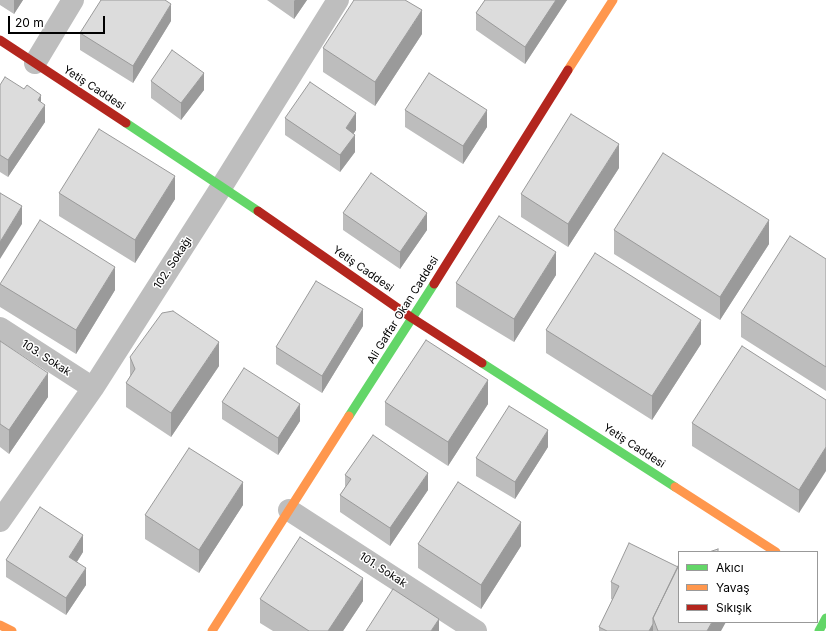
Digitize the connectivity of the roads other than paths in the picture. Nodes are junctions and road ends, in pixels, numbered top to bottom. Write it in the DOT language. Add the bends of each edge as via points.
graph roads {
  1 [pos="73,0"];
  2 [pos="338,0"];
  3 [pos="613,0"];
  4 [pos="0,40"];
  5 [pos="35,63"];
  6 [pos="222,186"];
  7 [pos="412,318"];
  8 [pos="0,328"];
  9 [pos="93,388"];
  10 [pos="289,510"];
  11 [pos="0,522"];
  12 [pos="774,551"];
  13 [pos="826,618"];
  14 [pos="0,625"];
  15 [pos="12,631"];
  16 [pos="212,631"];
  17 [pos="476,631"];
  18 [pos="819,631"];
  1 -- 5 [label="street"];
  2 -- 6 [label="street, 102. Sokağı"];
  3 -- 7 [label="main road, Ali Gaffar Okan Caddesi"];
  4 -- 5 [label="main road, Yetiş Caddesi"];
  5 -- 6 [label="main road, Yetiş Caddesi"];
  6 -- 7 [label="main road, Yetiş Caddesi"];
  6 -- 9 [label="street, 102. Sokağı"];
  7 -- 10 [label="main road, Ali Gaffar Okan Caddesi"];
  7 -- 12 [label="main road, Yetiş Caddesi"];
  8 -- 9 [label="street, 103. Sokak"];
  9 -- 11 [label="street, 102. Sokağı"];
  10 -- 16 [label="main road, Ali Gaffar Okan Caddesi"];
  10 -- 17 [label="street, 101. Sokak"];
  13 -- 18 [label="main road"];
  14 -- 15 [label="main road"];
}
